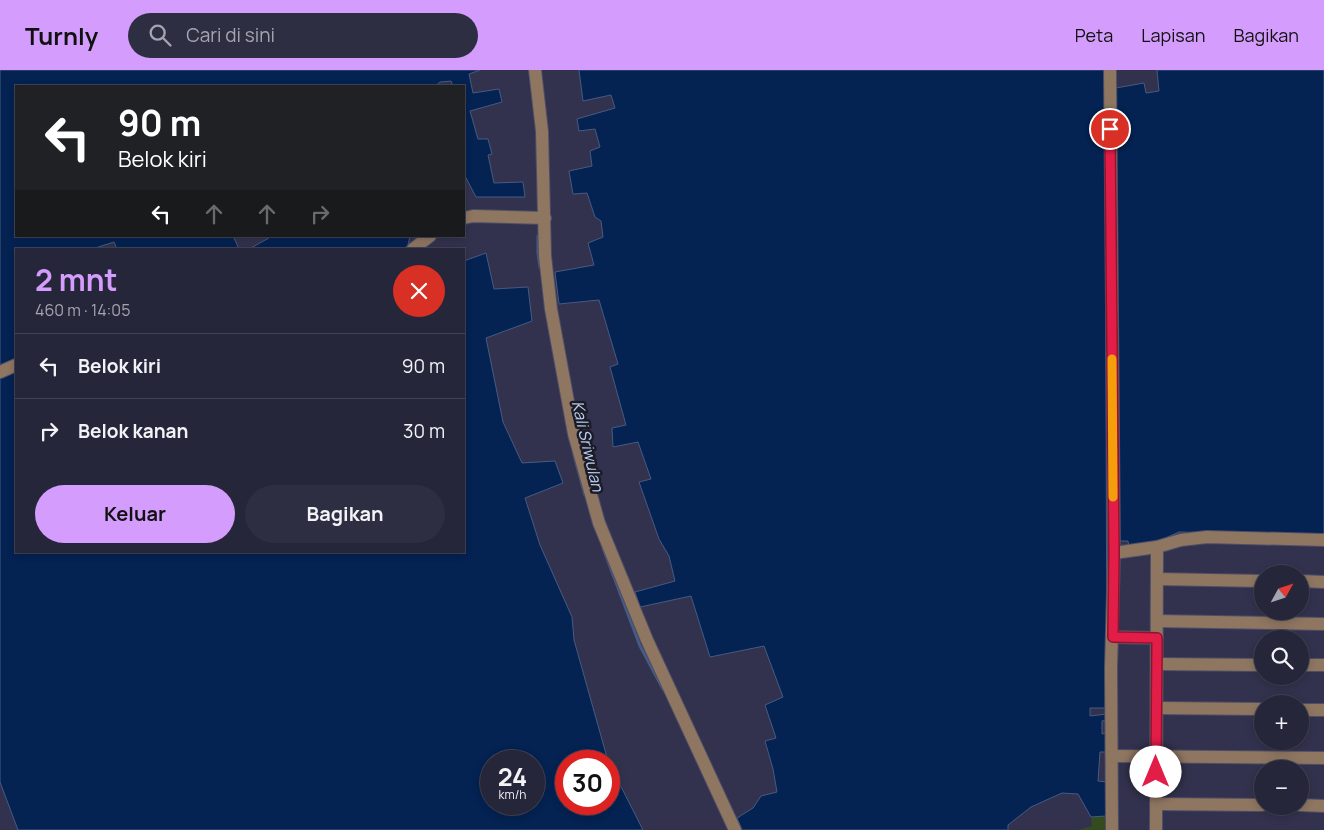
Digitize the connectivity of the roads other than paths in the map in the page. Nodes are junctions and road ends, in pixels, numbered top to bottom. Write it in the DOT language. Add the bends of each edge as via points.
graph roads {
  1 [pos="535,70"];
  2 [pos="1110,70"];
  3 [pos="465,218"];
  4 [pos="545,218"];
  5 [pos="429,237"];
  6 [pos="414,248"];
  7 [pos="15,365"];
  8 [pos="0,372"];
  9 [pos="1324,540"];
  10 [pos="1157,546"];
  11 [pos="1114,553"];
  12 [pos="1157,579"];
  13 [pos="1254,581"];
  14 [pos="1309,581"];
  15 [pos="1324,582"];
  16 [pos="1157,622"];
  17 [pos="1324,624"];
  18 [pos="1113,637"];
  19 [pos="1157,638"];
  20 [pos="1157,664"];
  21 [pos="1254,665"];
  22 [pos="1309,665"];
  23 [pos="1324,665"];
  24 [pos="1156,708"];
  25 [pos="1254,709"];
  26 [pos="1309,710"];
  27 [pos="1324,710"];
  28 [pos="1156,755"];
  29 [pos="1112,756"];
  30 [pos="1324,758"];
  31 [pos="1156,804"];
  32 [pos="1254,805"];
  33 [pos="1309,805"];
  34 [pos="1324,806"];
  35 [pos="735,830"];
  36 [pos="1112,830"];
  37 [pos="1156,830"];
  1 -- 4 [label="street" via="542,131"];
  2 -- 11 [label="street"];
  3 -- 4 [label="street"];
  4 -- 35 [label="street" via="551,309 574,434 599,523 647,640"];
  5 -- 6 [label="street"];
  7 -- 8 [label="street"];
  9 -- 10 [label="street" via="1207,537"];
  10 -- 11 [label="street"];
  10 -- 12 [label="street"];
  11 -- 18 [label="street"];
  12 -- 13 [label="street"];
  12 -- 16 [label="street"];
  14 -- 15 [label="street"];
  16 -- 17 [label="street"];
  16 -- 19 [label="street"];
  18 -- 19 [label="street"];
  18 -- 29 [label="street"];
  19 -- 20 [label="street"];
  20 -- 21 [label="street"];
  20 -- 24 [label="street"];
  22 -- 23 [label="street"];
  24 -- 25 [label="street"];
  24 -- 28 [label="street"];
  26 -- 27 [label="street"];
  28 -- 29 [label="street"];
  28 -- 30 [label="street"];
  28 -- 31 [label="street"];
  29 -- 36 [label="street"];
  31 -- 32 [label="street"];
  31 -- 37 [label="street"];
  33 -- 34 [label="street"];
}
